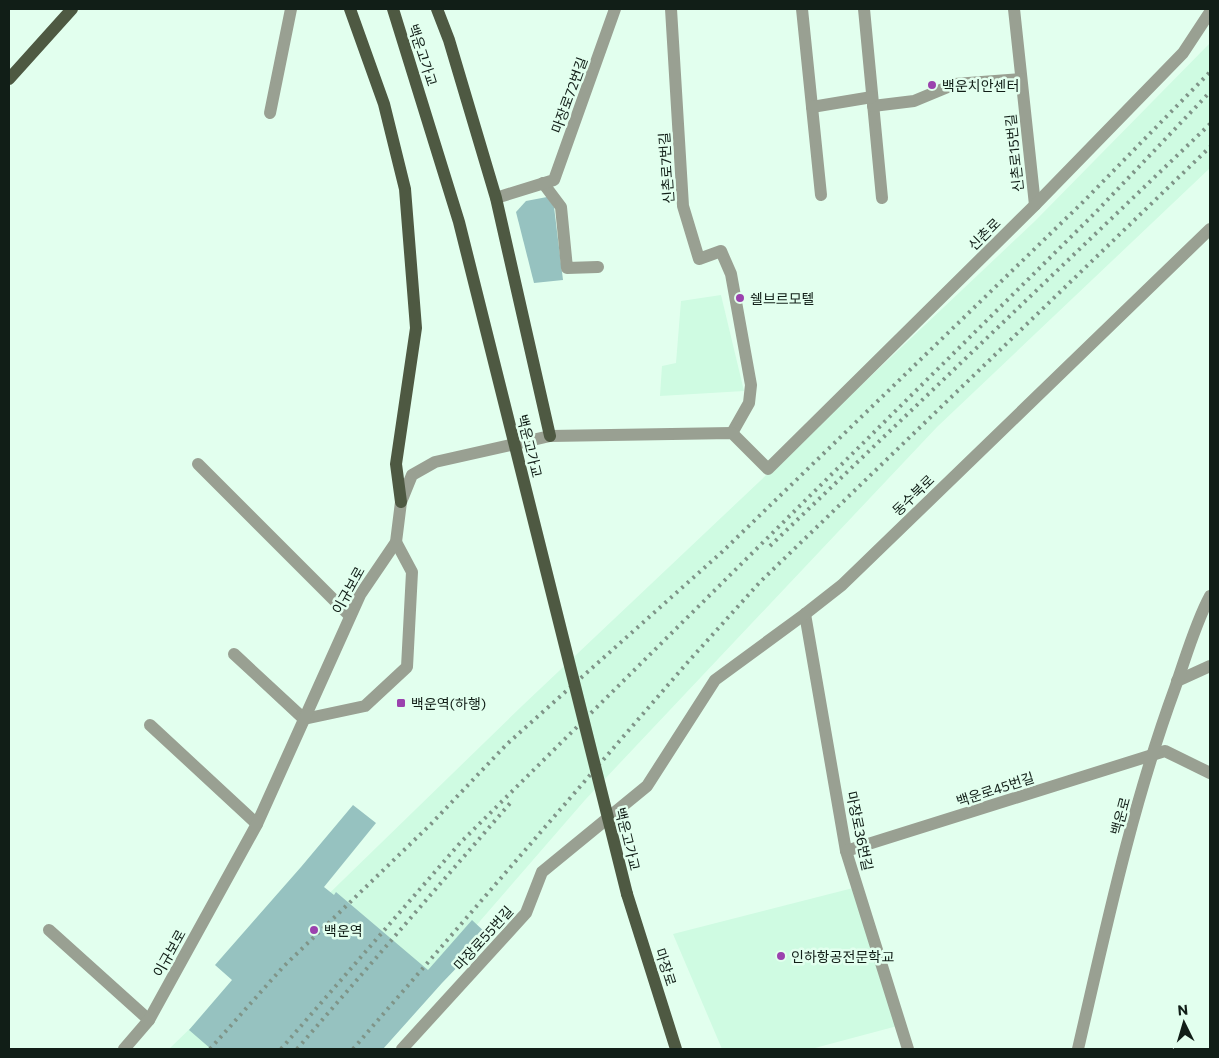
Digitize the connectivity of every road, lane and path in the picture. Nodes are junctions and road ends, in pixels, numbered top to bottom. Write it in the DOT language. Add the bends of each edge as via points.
graph roads {
  1 [pos="72,9"];
  2 [pos="291,9"];
  3 [pos="350,9"];
  4 [pos="393,9"];
  5 [pos="437,9"];
  6 [pos="615,9"];
  7 [pos="671,9"];
  8 [pos="802,9"];
  9 [pos="864,9"];
  10 [pos="1014,9"];
  11 [pos="1210,12"];
  12 [pos="9,79"];
  13 [pos="1021,79"];
  14 [pos="873,101"];
  15 [pos="812,107"];
  16 [pos="270,113"];
  17 [pos="543,184"];
  18 [pos="821,195"];
  19 [pos="496,198"];
  20 [pos="882,198"];
  21 [pos="1035,206"];
  22 [pos="1210,229"];
  23 [pos="598,266"];
  24 [pos="732,432"];
  25 [pos="550,436"];
  26 [pos="198,464"];
  27 [pos="400,502"];
  28 [pos="396,542"];
  29 [pos="1210,596"];
  30 [pos="805,614"];
  31 [pos="350,616"];
  32 [pos="234,654"];
  33 [pos="1210,666"];
  34 [pos="1177,681"];
  35 [pos="304,720"];
  36 [pos="150,725"];
  37 [pos="1152,756"];
  38 [pos="1210,773"];
  39 [pos="647,786"];
  40 [pos="258,824"];
  41 [pos="846,852"];
  42 [pos="627,894"];
  43 [pos="49,930"];
  44 [pos="149,1020"];
  45 [pos="124,1049"];
  46 [pos="402,1049"];
  47 [pos="676,1049"];
  48 [pos="908,1049"];
  49 [pos="1078,1049"];
  1 -- 12 [label="main road"];
  2 -- 16 [label="street"];
  3 -- 27 [label="main road" via="384,104 405,189 416,328 396,464"];
  4 -- 42 [label="main road, 백운고가교, bridge" via="459,222"];
  5 -- 19 [label="main road"];
  6 -- 17 [label="street, 마장로72번길" via="554,180"];
  7 -- 24 [label="street, 신촌로7번길" via="683,206 699,259 721,251 731,274 751,385 748,403"];
  8 -- 15 [label="street"];
  9 -- 14 [label="street"];
  10 -- 13 [label="street, 신촌로15번길"];
  11 -- 21 [label="street, 신촌로" via="1183,53"];
  13 -- 14 [label="street" via="955,84 914,101"];
  13 -- 21 [label="street, 신촌로15번길"];
  14 -- 15 [label="street"];
  14 -- 20 [label="street"];
  15 -- 18 [label="street"];
  17 -- 19 [label="street"];
  17 -- 23 [label="street" via="561,207 567,268"];
  19 -- 25 [label="main road"];
  21 -- 24 [label="street, 신촌로" via="768,469"];
  22 -- 30 [label="street, 동수북로" via="842,585"];
  24 -- 25 [label="street, 이규보로"];
  25 -- 27 [label="street, 이규보로" via="435,462 412,475"];
  26 -- 31 [label="street"];
  27 -- 28 [label="street, 이규보로"];
  28 -- 31 [label="street, 이규보로" via="360,595"];
  28 -- 35 [label="street" via="412,572 407,667 365,706"];
  29 -- 34 [label="street, 백운로"];
  30 -- 39 [label="street, 동수북로" via="715,680"];
  30 -- 41 [label="street, 마장로36번길"];
  31 -- 35 [label="street, 이규보로"];
  32 -- 35 [label="street"];
  33 -- 34 [label="street"];
  34 -- 37 [label="street, 백운로"];
  35 -- 40 [label="street, 이규보로"];
  36 -- 40 [label="street"];
  37 -- 38 [label="street, 백운로45번길" via="1165,752"];
  37 -- 41 [label="street, 백운로45번길"];
  37 -- 49 [label="street, 백운로" via="1111,907"];
  39 -- 46 [label="street, 마장로55번길" via="542,872 526,913"];
  40 -- 44 [label="street, 이규보로"];
  41 -- 48 [label="street, 마장로36번길"];
  42 -- 47 [label="main road, 마장로"];
  43 -- 44 [label="street"];
  44 -- 45 [label="street, 이규보로"];
}
